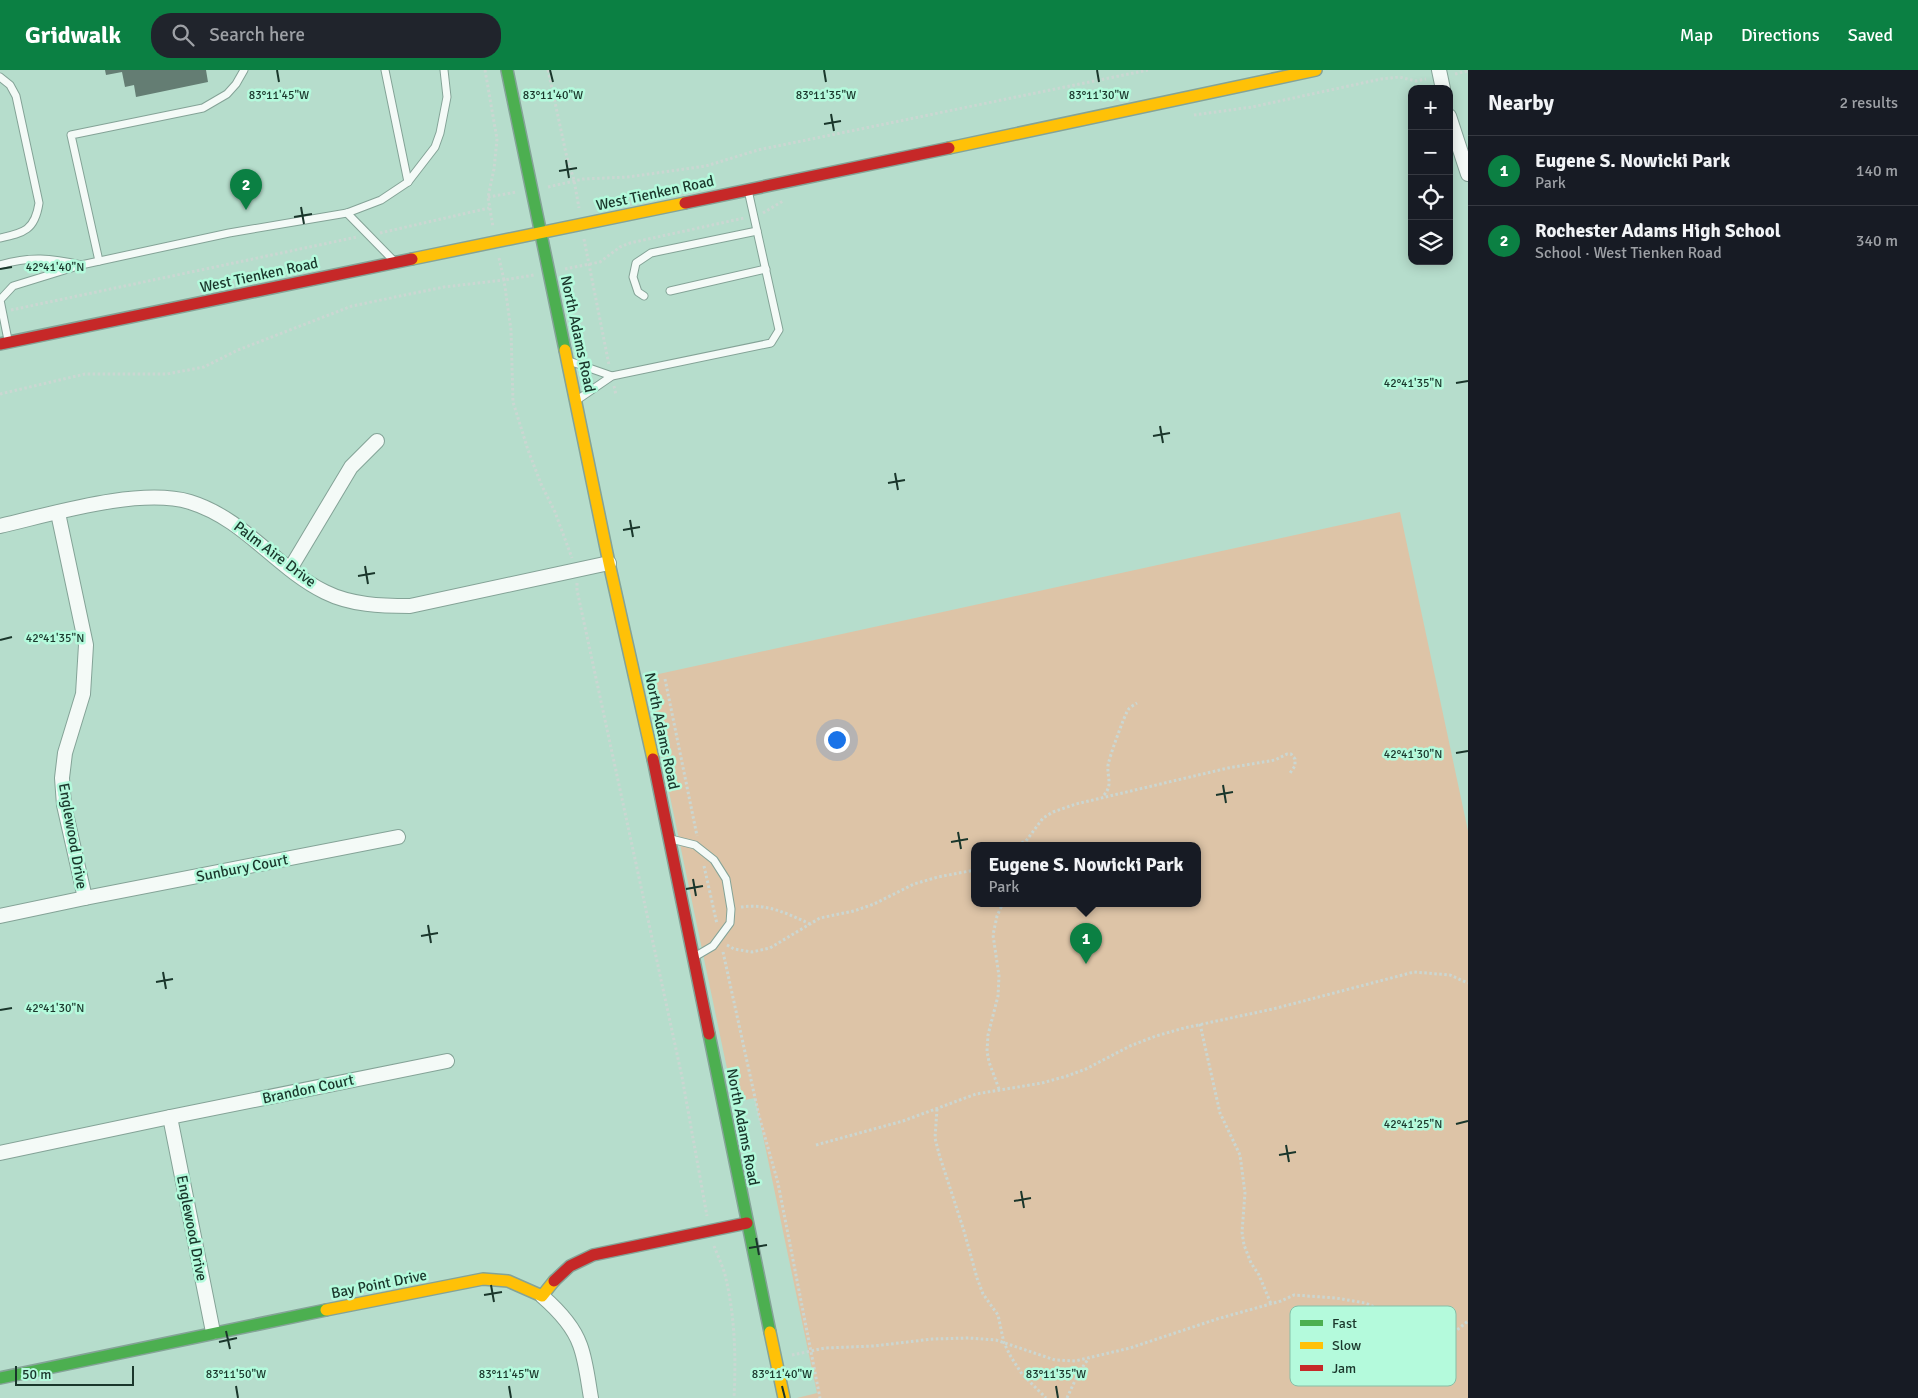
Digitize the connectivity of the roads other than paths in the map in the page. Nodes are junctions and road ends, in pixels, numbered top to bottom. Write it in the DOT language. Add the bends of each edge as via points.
graph roads {
  1 [pos="244,70"];
  2 [pos="385,70"];
  3 [pos="444,70"];
  4 [pos="507,70"];
  5 [pos="1316,70"];
  6 [pos="0,77"];
  7 [pos="1453,128"];
  8 [pos="1468,174"];
  9 [pos="408,182"];
  10 [pos="748,190"];
  11 [pos="347,213"];
  12 [pos="757,231"];
  13 [pos="540,232"];
  14 [pos="0,238"];
  15 [pos="99,261"];
  16 [pos="396,263"];
  17 [pos="0,265"];
  18 [pos="81,265"];
  19 [pos="766,269"];
  20 [pos="670,291"];
  21 [pos="644,296"];
  22 [pos="4,343"];
  23 [pos="569,361"];
  24 [pos="612,376"];
  25 [pos="576,400"];
  26 [pos="377,441"];
  27 [pos="58,513"];
  28 [pos="0,526"];
  29 [pos="609,563"];
  30 [pos="290,568"];
  31 [pos="398,837"];
  32 [pos="668,839"];
  33 [pos="85,898"];
  34 [pos="0,916"];
  35 [pos="693,958"];
  36 [pos="447,1061"];
  37 [pos="170,1117"];
  38 [pos="0,1153"];
  39 [pos="747,1223"];
  40 [pos="542,1296"];
  41 [pos="213,1332"];
  42 [pos="0,1378"];
  43 [pos="591,1398"];
  44 [pos="784,1398"];
  1 -- 15 [label="lane" via="227,94 203,108 71,135"];
  2 -- 9 [label="lane"];
  3 -- 9 [label="lane" via="447,97 440,133 435,147"];
  4 -- 13 [label="street, North Adams Road"];
  5 -- 10 [label="street, West Tienken Road"];
  6 -- 14 [label="lane" via="16,96 39,203 37,218 23,233"];
  7 -- 8 [label="street"];
  9 -- 11 [label="lane" via="381,200"];
  10 -- 12 [label="lane"];
  10 -- 13 [label="street, West Tienken Road"];
  11 -- 15 [label="lane" via="229,233"];
  11 -- 16 [label="lane"];
  12 -- 19 [label="lane"];
  12 -- 21 [label="lane" via="651,253 636,263 633,277 638,292"];
  13 -- 16 [label="street, West Tienken Road"];
  13 -- 23 [label="street, North Adams Road"];
  15 -- 18 [label="lane"];
  16 -- 22 [label="street, West Tienken Road"];
  17 -- 18 [label="lane" via="19,259 54,259"];
  18 -- 22 [label="lane" via="13,286 0,300"];
  19 -- 20 [label="lane"];
  19 -- 24 [label="lane" via="779,330 771,344"];
  23 -- 24 [label="lane"];
  23 -- 25 [label="street, North Adams Road"];
  24 -- 25 [label="lane"];
  25 -- 29 [label="street, North Adams Road"];
  26 -- 30 [label="street" via="351,467"];
  27 -- 28 [label="street, Palm Aire Drive"];
  27 -- 30 [label="street, Palm Aire Drive" via="121,499 156,498 188,502 213,510 239,526"];
  27 -- 33 [label="street, Englewood Drive" via="86,645 83,694 65,753 62,778 64,805"];
  29 -- 30 [label="street, Palm Aire Drive" via="410,606 378,606 349,601 325,592"];
  29 -- 32 [label="street, North Adams Road"];
  31 -- 33 [label="street, Sunbury Court"];
  32 -- 35 [label="street, North Adams Road"];
  32 -- 35 [label="lane" via="695,845 714,860 726,879 730,923 713,946"];
  33 -- 34 [label="street, Englewood Drive"];
  35 -- 39 [label="street, North Adams Road"];
  36 -- 37 [label="street, Brandon Court"];
  37 -- 38 [label="street"];
  37 -- 41 [label="street, Englewood Drive"];
  39 -- 40 [label="street" via="576,1261 558,1274"];
  39 -- 44 [label="street, North Adams Road"];
  40 -- 41 [label="street, Bay Point Drive" via="520,1284 493,1278 472,1280"];
  40 -- 43 [label="street" via="554,1306 580,1344"];
  41 -- 42 [label="street, Bay Point Drive"];
}
